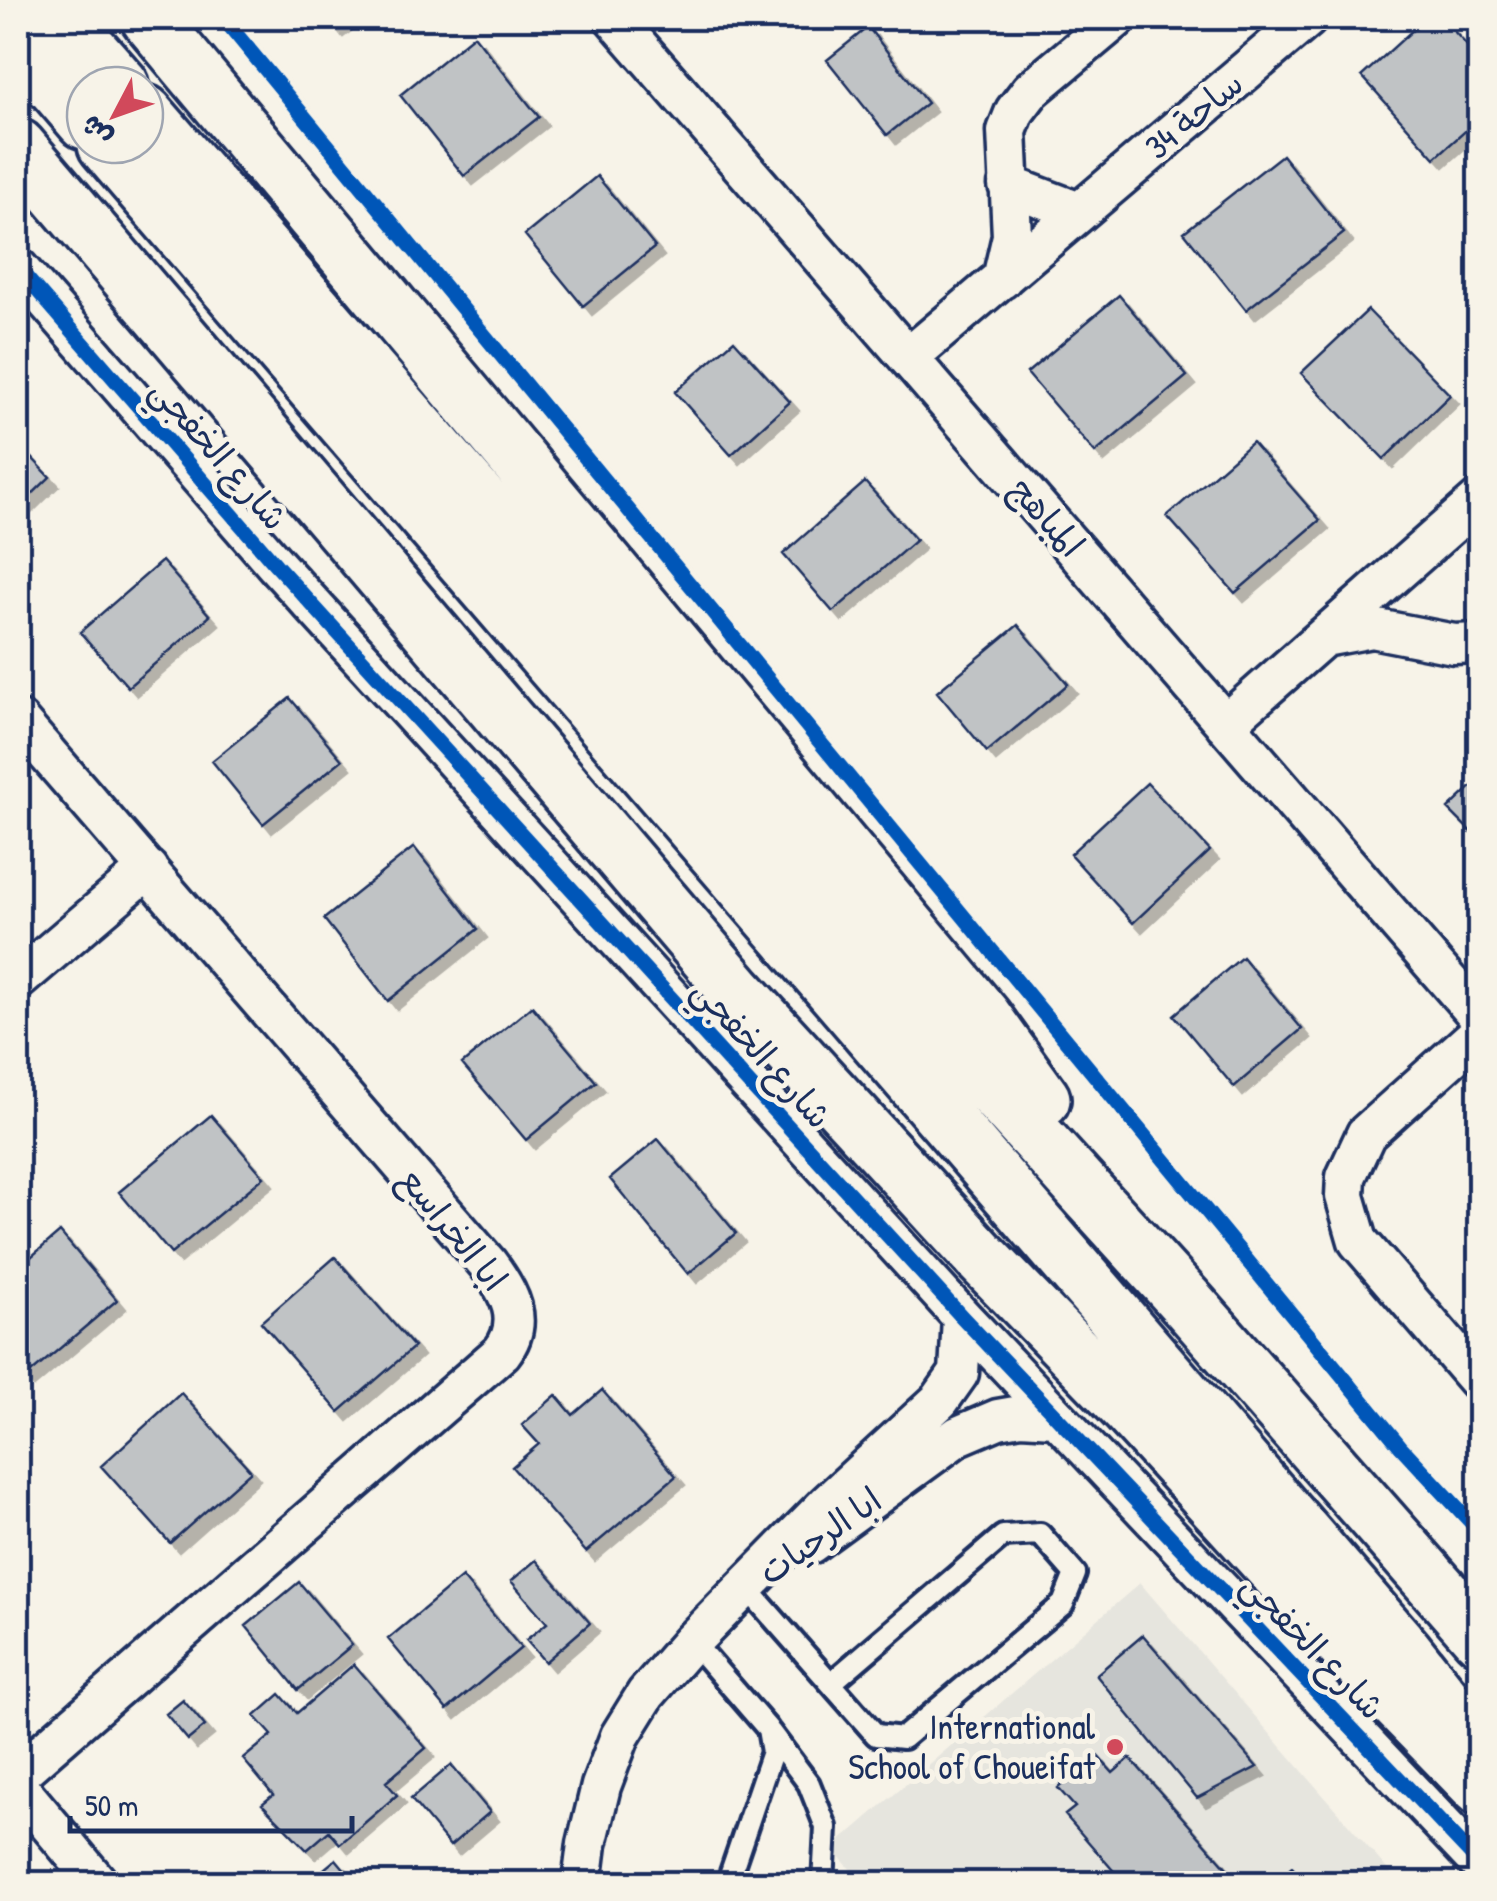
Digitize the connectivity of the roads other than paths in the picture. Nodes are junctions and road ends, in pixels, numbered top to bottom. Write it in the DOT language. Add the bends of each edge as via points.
graph roads {
  1 [pos="62,18"];
  2 [pos="149,18"];
  3 [pos="614,18"];
  4 [pos="1117,18"];
  5 [pos="1308,18"];
  6 [pos="18,43"];
  7 [pos="103,65"];
  8 [pos="65,98"];
  9 [pos="165,136"];
  10 [pos="18,147"];
  11 [pos="123,165"];
  12 [pos="1008,186"];
  13 [pos="1079,212"];
  14 [pos="18,268"];
  15 [pos="1002,279"];
  16 [pos="908,357"];
  17 [pos="1480,500"];
  18 [pos="1396,573"];
  19 [pos="1400,632"];
  20 [pos="1324,637"];
  21 [pos="1480,643"];
  22 [pos="18,720"];
  23 [pos="1226,724"];
  24 [pos="148,870"];
  25 [pos="18,980"];
  26 [pos="1480,1018"];
  27 [pos="1480,1032"];
  28 [pos="1189,1305"];
  29 [pos="962,1317"];
  30 [pos="1480,1383"];
  31 [pos="1054,1417"];
  32 [pos="746,1587"];
  33 [pos="1480,1636"];
  34 [pos="692,1641"];
  35 [pos="831,1683"];
  36 [pos="768,1729"];
  37 [pos="1480,1746"];
  38 [pos="18,1774"];
  39 [pos="18,1787"];
  40 [pos="1480,1787"];
  41 [pos="1480,1864"];
  42 [pos="99,1884"];
  43 [pos="582,1884"];
  44 [pos="728,1884"];
  45 [pos="823,1884"];
  1 -- 7 [label="highway"];
  2 -- 28 [label="highway" via="984,1018"];
  3 -- 16 [label="street, المباهج"];
  4 -- 12 [label="street" via="1014,111 1007,131"];
  5 -- 13 [label="street, ساحة 34"];
  6 -- 8 [label="highway"];
  9 -- 28 [label="highway" via="924,1014"];
  10 -- 40 [label="highway" via="736,990"];
  11 -- 37 [label="highway, شارع الخفجي"];
  12 -- 13 [label="street"];
  12 -- 15 [label="street" via="1012,236"];
  13 -- 15 [label="street, ساحة 34"];
  14 -- 29 [label="street, شارع الخفجي" via="276,565"];
  15 -- 16 [label="street, ساحة 34"];
  16 -- 23 [label="street, المباهج"];
  17 -- 18 [label="street"];
  18 -- 19 [label="street"];
  18 -- 20 [label="street"];
  19 -- 20 [label="street" via="1372,628"];
  19 -- 21 [label="street"];
  20 -- 23 [label="street"];
  22 -- 24 [label="street, ابا الخراسع"];
  23 -- 26 [label="street, المباهج"];
  24 -- 25 [label="street"];
  24 -- 38 [label="street, ابا الخراسع" via="488,1264 506,1289 514,1326 502,1352"];
  27 -- 30 [label="street" via="1366,1134 1345,1196 1358,1241"];
  28 -- 33 [label="highway"];
  29 -- 31 [label="street, شارع الخفجي"];
  29 -- 32 [label="street, ابا الرحيات" via="959,1373 940,1400"];
  31 -- 32 [label="street, ابا الرحيات" via="998,1419 958,1436"];
  31 -- 41 [label="street, شارع الخفجي"];
  32 -- 34 [label="street"];
  32 -- 35 [label="lane"];
  34 -- 36 [label="lane"];
  34 -- 43 [label="street" via="620,1736 601,1786"];
  35 -- 35 [label="lane" via="876,1735 903,1738 1063,1604 1075,1574 1040,1534 1003,1536"];
  36 -- 44 [label="lane" via="768,1768"];
  36 -- 45 [label="lane" via="809,1784 826,1827"];
  39 -- 42 [label="street"];
}
